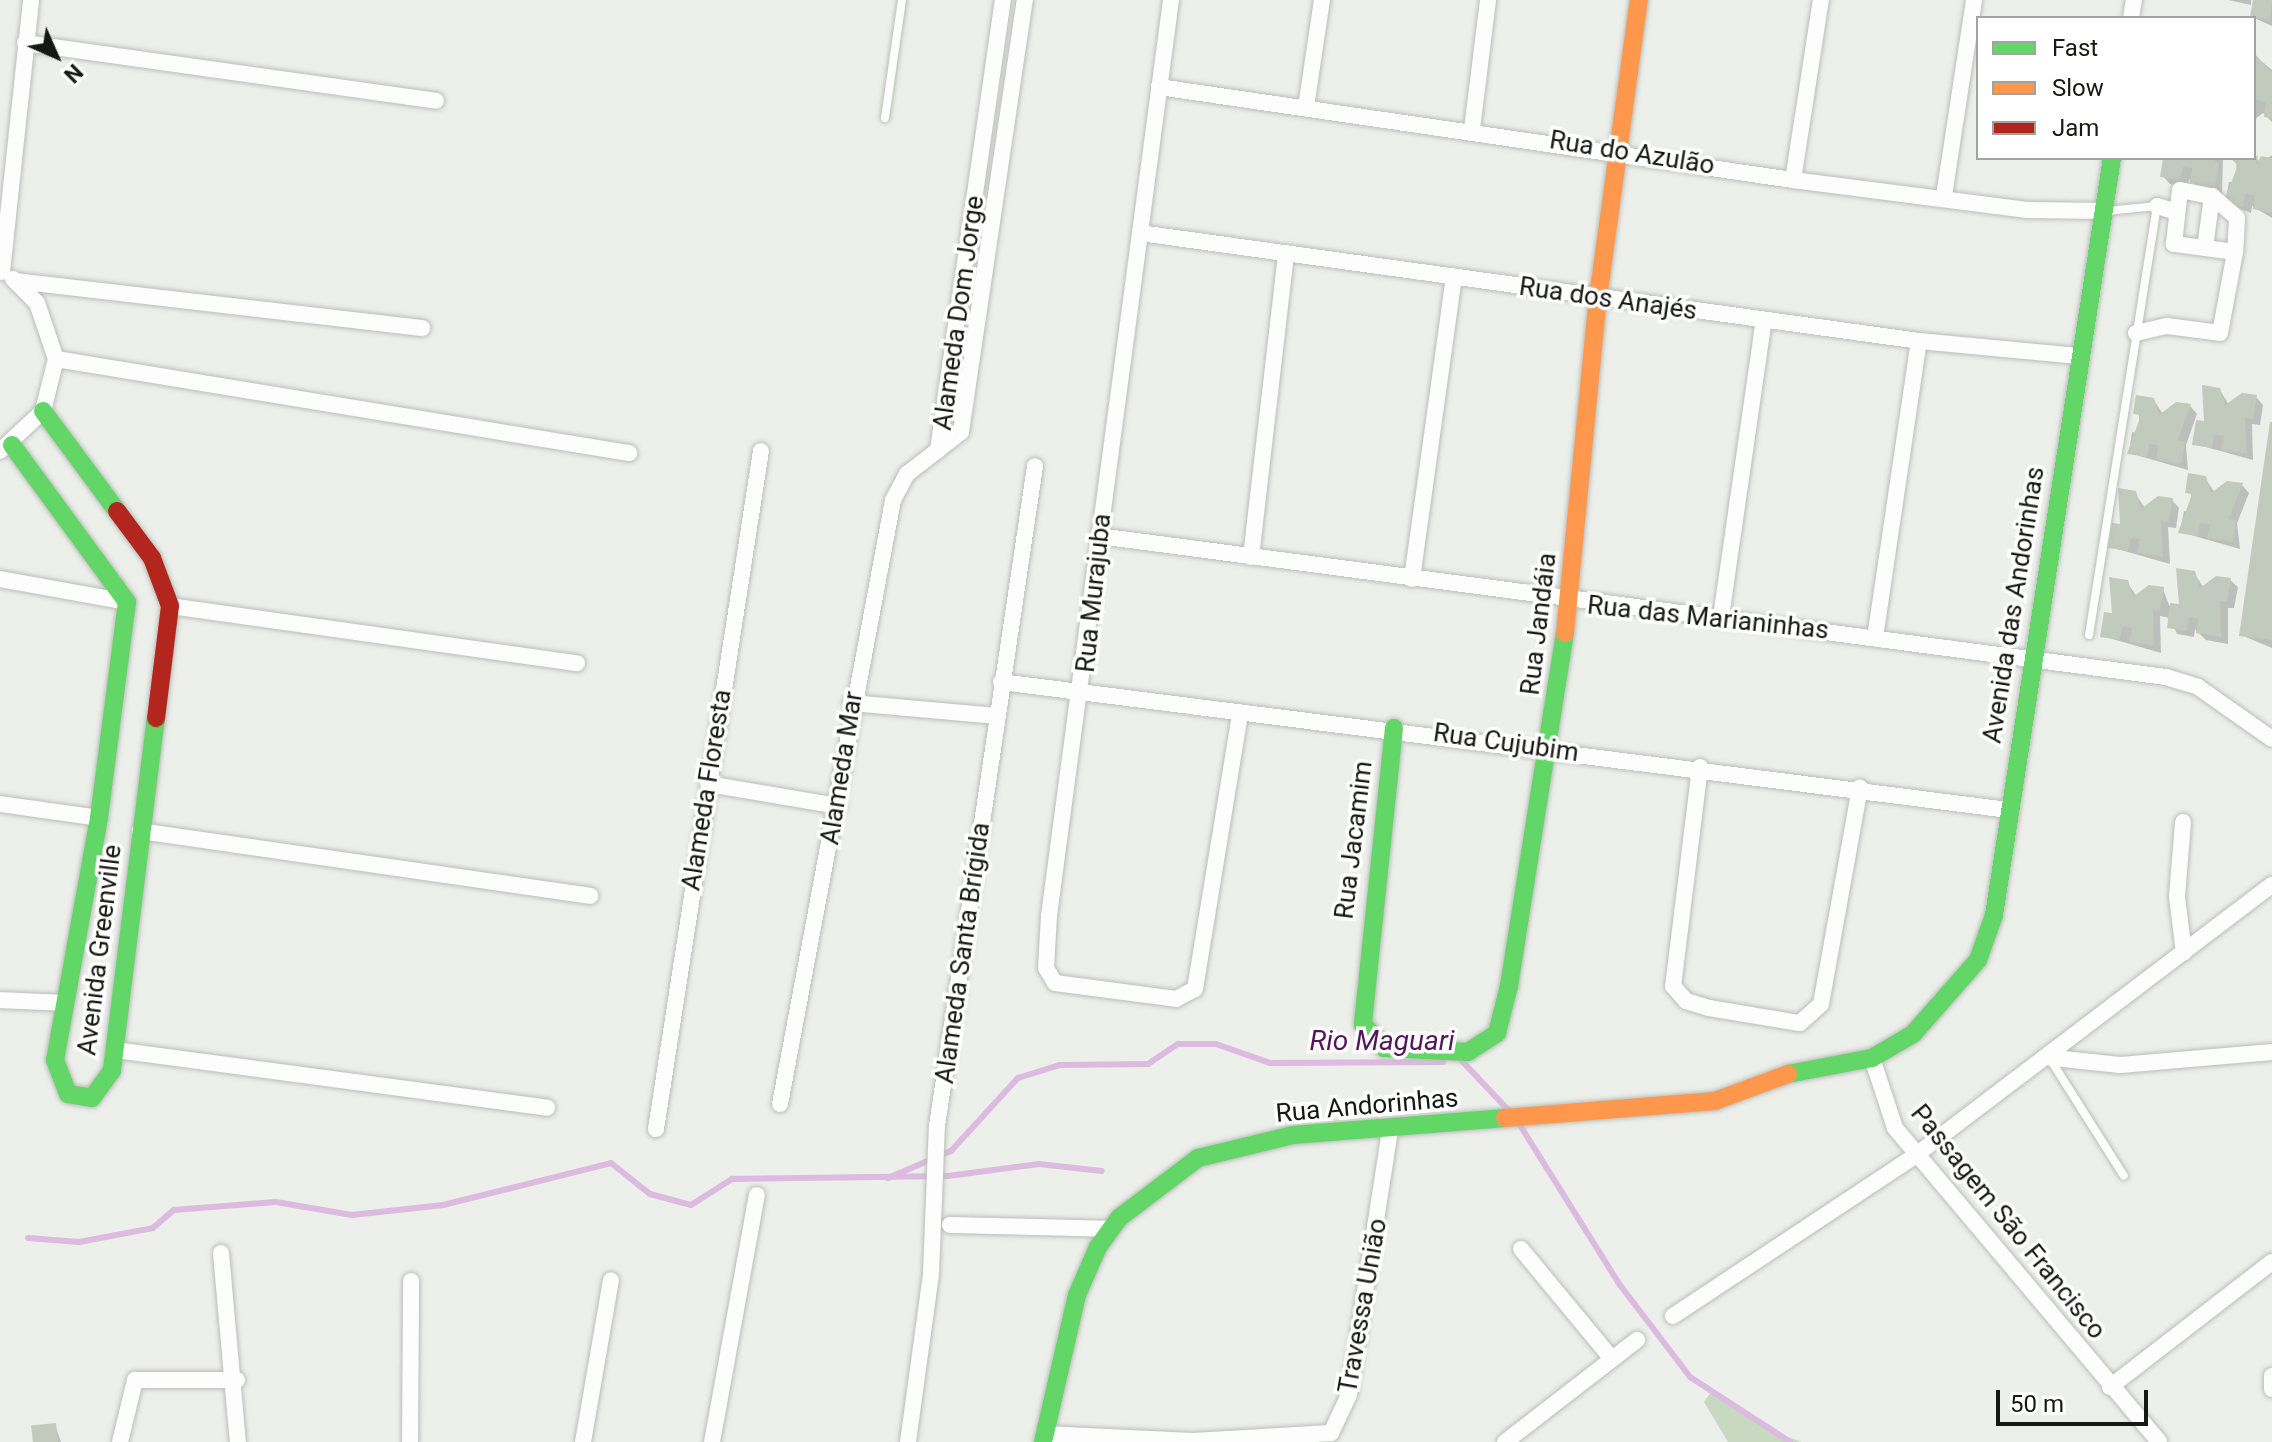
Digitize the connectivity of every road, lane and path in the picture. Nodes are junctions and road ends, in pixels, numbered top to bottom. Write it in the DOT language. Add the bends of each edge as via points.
graph roads {
  1 [pos="31,0"];
  2 [pos="902,0"];
  3 [pos="1003,0"];
  4 [pos="1025,0"];
  5 [pos="1171,0"];
  6 [pos="1322,0"];
  7 [pos="1488,0"];
  8 [pos="1639,0"];
  9 [pos="1821,0"];
  10 [pos="1974,0"];
  11 [pos="25,43"];
  12 [pos="1159,87"];
  13 [pos="436,101"];
  14 [pos="1306,107"];
  15 [pos="885,118"];
  16 [pos="1472,129"];
  17 [pos="1619,149"];
  18 [pos="2112,160"];
  19 [pos="1793,180"];
  20 [pos="1944,196"];
  21 [pos="2212,196"];
  22 [pos="2157,206"];
  23 [pos="2105,211"];
  24 [pos="2177,212"];
  25 [pos="1140,233"];
  26 [pos="2205,248"];
  27 [pos="2235,252"];
  28 [pos="1286,254"];
  29 [pos="6,275"];
  30 [pos="1454,278"];
  31 [pos="1598,298"];
  32 [pos="1764,320"];
  33 [pos="422,328"];
  34 [pos="2136,333"];
  35 [pos="1919,341"];
  36 [pos="2078,356"];
  37 [pos="56,359"];
  38 [pos="43,411"];
  39 [pos="6,448"];
  40 [pos="938,450"];
  41 [pos="761,451"];
  42 [pos="629,453"];
  43 [pos="1035,466"];
  44 [pos="1099,536"];
  45 [pos="1251,557"];
  46 [pos="0,579"];
  47 [pos="1412,579"];
  48 [pos="127,602"];
  49 [pos="1570,602"];
  50 [pos="170,606"];
  51 [pos="1721,617"];
  52 [pos="2089,635"];
  53 [pos="1875,638"];
  54 [pos="2032,659"];
  55 [pos="577,663"];
  56 [pos="1001,682"];
  57 [pos="1082,693"];
  58 [pos="851,703"];
  59 [pos="1240,713"];
  60 [pos="997,716"];
  61 [pos="1394,728"];
  62 [pos="2272,739"];
  63 [pos="1547,747"];
  64 [pos="1700,767"];
  65 [pos="708,784"];
  66 [pos="1860,787"];
  67 [pos="0,804"];
  68 [pos="838,806"];
  69 [pos="2009,810"];
  70 [pos="99,818"];
  71 [pos="2183,822"];
  72 [pos="140,831"];
  73 [pos="2272,885"];
  74 [pos="590,896"];
  75 [pos="2184,953"];
  76 [pos="1365,958"];
  77 [pos="0,1000"];
  78 [pos="66,1003"];
  79 [pos="115,1050"];
  80 [pos="2272,1052"];
  81 [pos="1872,1058"];
  82 [pos="2047,1058"];
  83 [pos="780,1104"];
  84 [pos="547,1108"];
  85 [pos="656,1129"];
  86 [pos="1390,1129"];
  87 [pos="1916,1155"];
  88 [pos="2124,1176"];
  89 [pos="757,1195"];
  90 [pos="950,1225"];
  91 [pos="1109,1229"];
  92 [pos="1521,1249"];
  93 [pos="221,1253"];
  94 [pos="2272,1262"];
  95 [pos="611,1280"];
  96 [pos="411,1281"];
  97 [pos="1673,1316"];
  98 [pos="1637,1340"];
  99 [pos="1612,1359"];
  100 [pos="2272,1376"];
  101 [pos="237,1380"];
  102 [pos="2110,1387"];
  103 [pos="2272,1389"];
  104 [pos="1044,1438"];
  105 [pos="120,1442"];
  106 [pos="238,1442"];
  107 [pos="410,1442"];
  108 [pos="583,1442"];
  109 [pos="712,1442"];
  110 [pos="908,1442"];
  111 [pos="1505,1442"];
  112 [pos="2159,1442"];
  1 -- 11 [label="street"];
  2 -- 15 [label="lane"];
  3 -- 40 [label="street, Alameda Dom Jorge"];
  4 -- 40 [label="street, Alameda Dom Jorge" via="961,432"];
  5 -- 12 [label="street, Rua Murajuba"];
  6 -- 14 [label="street"];
  7 -- 16 [label="street"];
  8 -- 17 [label="street, Rua Jandáia"];
  9 -- 19 [label="street"];
  10 -- 20 [label="street"];
  11 -- 13 [label="street"];
  11 -- 29 [label="street"];
  12 -- 14 [label="street, Rua do Azulão"];
  12 -- 25 [label="street, Rua Murajuba"];
  14 -- 16 [label="street, Rua do Azulão"];
  16 -- 17 [label="street, Rua do Azulão"];
  17 -- 19 [label="street, Rua do Azulão"];
  17 -- 31 [label="street, Rua Jandáia"];
  18 -- 23 [label="street, Avenida das Andorinhas"];
  19 -- 20 [label="street, Rua do Azulão"];
  20 -- 23 [label="street, Rua do Azulão" via="2027,210"];
  21 -- 24 [label="street" via="2180,190"];
  21 -- 26 [label="street"];
  21 -- 27 [label="street" via="2237,218"];
  22 -- 23 [label="lane"];
  22 -- 24 [label="street"];
  22 -- 34 [label="lane"];
  23 -- 36 [label="street, Avenida das Andorinhas"];
  24 -- 26 [label="street" via="2174,244"];
  25 -- 28 [label="street, Rua dos Anajés"];
  25 -- 44 [label="street, Rua Murajuba"];
  26 -- 27 [label="street"];
  27 -- 34 [label="street" via="2220,333 2167,326"];
  28 -- 30 [label="street, Rua dos Anajés"];
  28 -- 45 [label="street"];
  29 -- 33 [label="street"];
  29 -- 37 [label="street" via="51,329"];
  30 -- 31 [label="street, Rua dos Anajés"];
  30 -- 47 [label="street"];
  31 -- 32 [label="street, Rua dos Anajés"];
  31 -- 49 [label="street, Rua Jandáia"];
  32 -- 35 [label="street, Rua dos Anajés"];
  32 -- 51 [label="street"];
  34 -- 52 [label="lane"];
  35 -- 36 [label="street, Rua dos Anajés"];
  35 -- 53 [label="street"];
  36 -- 54 [label="street, Avenida das Andorinhas"];
  37 -- 38 [label="street"];
  37 -- 42 [label="street"];
  38 -- 39 [label="street"];
  38 -- 50 [label="street, Avenida Greenville" via="152,558"];
  39 -- 48 [label="street"];
  40 -- 58 [label="street, Alameda Mar" via="907,474 893,500"];
  41 -- 65 [label="street, Alameda Floresta"];
  43 -- 56 [label="street, Alameda Santa Brígida"];
  44 -- 45 [label="street, Rua das Marianinhas"];
  44 -- 57 [label="street, Rua Murajuba"];
  45 -- 47 [label="street, Rua das Marianinhas"];
  46 -- 48 [label="street"];
  47 -- 49 [label="street, Rua das Marianinhas"];
  48 -- 70 [label="street, Avenida Greenville"];
  49 -- 51 [label="street, Rua das Marianinhas"];
  49 -- 63 [label="street, Rua Jandáia"];
  50 -- 55 [label="street"];
  50 -- 72 [label="street, Avenida Greenville"];
  51 -- 53 [label="street, Rua das Marianinhas"];
  53 -- 54 [label="street, Rua das Marianinhas"];
  54 -- 62 [label="street, Rua das Marianinhas" via="2185,681"];
  54 -- 69 [label="street, Avenida das Andorinhas"];
  56 -- 57 [label="street, Rua Cujubim"];
  56 -- 60 [label="street, Alameda Santa Brígida"];
  57 -- 59 [label="street, Rua Cujubim"];
  57 -- 59 [label="street, Rua Murajuba" via="1049,916 1049,977 1071,989 1176,999 1199,983"];
  58 -- 60 [label="street"];
  58 -- 68 [label="street, Alameda Mar"];
  59 -- 61 [label="street, Rua Cujubim"];
  60 -- 110 [label="street, Alameda Santa Brígida" via="937,1126 938,1185"];
  61 -- 63 [label="street, Rua Cujubim"];
  61 -- 76 [label="street, Rua Jacamim"];
  63 -- 64 [label="street, Rua Cujubim"];
  63 -- 76 [label="street, Rua Jandáia" via="1507,997 1490,1043 1468,1052 1384,1048 1360,1011"];
  64 -- 66 [label="street, Rua Cujubim"];
  64 -- 66 [label="street" via="1672,976 1686,1001 1811,1021 1825,989"];
  65 -- 68 [label="street"];
  65 -- 85 [label="street, Alameda Floresta"];
  66 -- 69 [label="street, Rua Cujubim"];
  67 -- 70 [label="street"];
  68 -- 83 [label="street, Alameda Mar"];
  69 -- 81 [label="street, Avenida das Andorinhas" via="1988,940 1952,998 1913,1034"];
  70 -- 78 [label="street, Avenida Greenville"];
  71 -- 75 [label="street" via="2177,897"];
  72 -- 74 [label="street"];
  72 -- 79 [label="street, Avenida Greenville"];
  73 -- 75 [label="street"];
  75 -- 82 [label="street"];
  77 -- 78 [label="street"];
  78 -- 79 [label="street, Avenida Greenville" via="55,1060 68,1094 92,1098 103,1088"];
  79 -- 84 [label="street"];
  80 -- 82 [label="street" via="2120,1065"];
  81 -- 86 [label="street, Rua Andorinhas" via="1764,1078 1715,1101"];
  81 -- 87 [label="street, Passagem São Francisco" via="1886,1113"];
  82 -- 87 [label="street"];
  82 -- 88 [label="lane"];
  86 -- 91 [label="street, Rua Andorinhas" via="1293,1135 1211,1152"];
  86 -- 104 [label="street, Travessa União" via="1352,1380 1331,1433 1193,1441"];
  87 -- 97 [label="street"];
  87 -- 102 [label="street, Passagem São Francisco"];
  89 -- 109 [label="street"];
  90 -- 91 [label="street"];
  91 -- 104 [label="street, Rua Andorinhas" via="1077,1295"];
  92 -- 99 [label="street"];
  93 -- 101 [label="street"];
  94 -- 102 [label="street"];
  95 -- 108 [label="street"];
  96 -- 107 [label="street"];
  98 -- 99 [label="street"];
  99 -- 111 [label="street"];
  100 -- 103 [label="street"];
  101 -- 105 [label="street" via="135,1380"];
  101 -- 106 [label="street"];
  102 -- 112 [label="street, Passagem São Francisco"];
}
